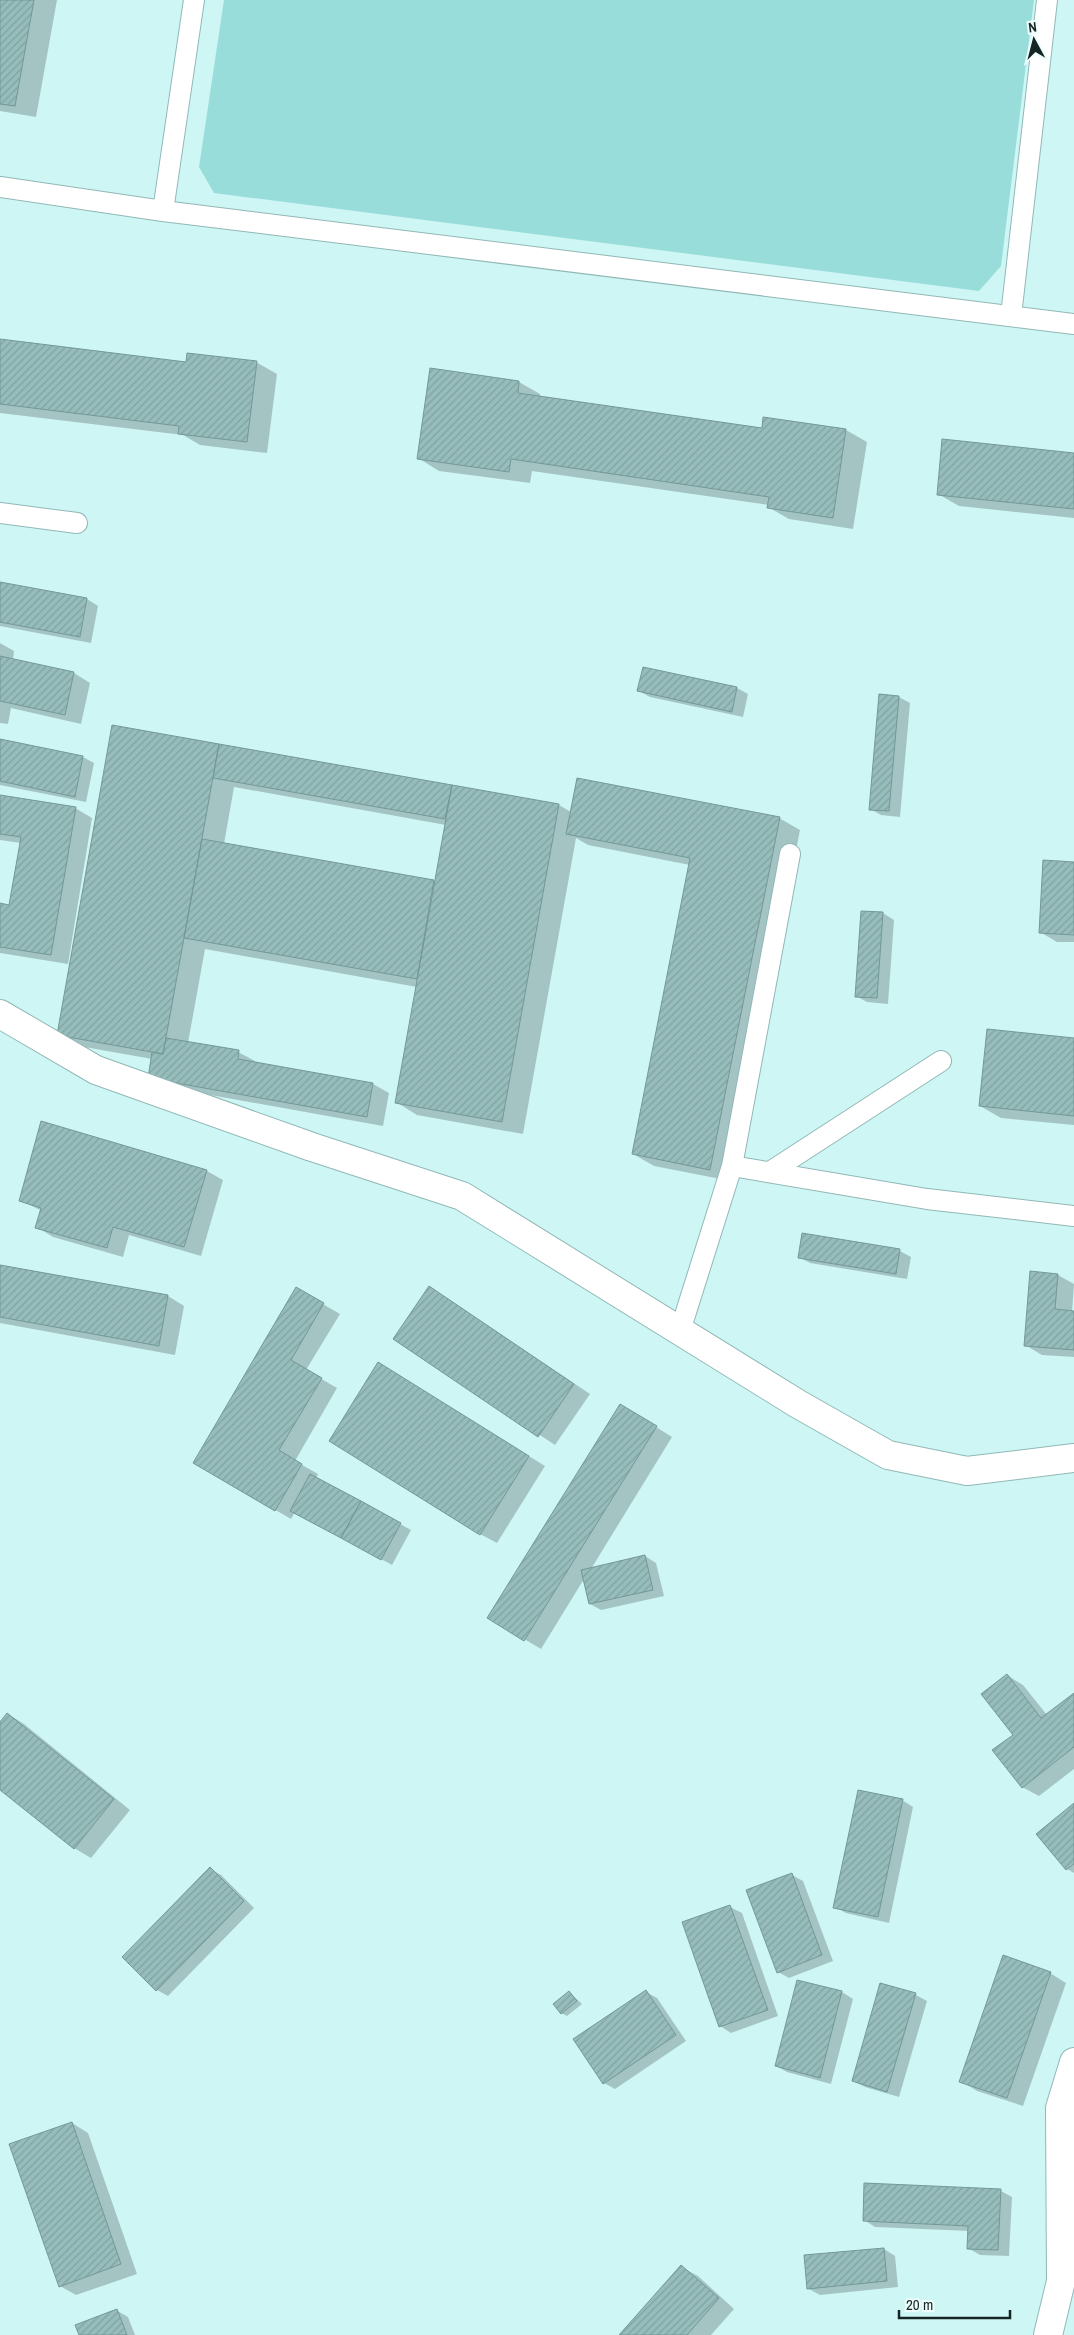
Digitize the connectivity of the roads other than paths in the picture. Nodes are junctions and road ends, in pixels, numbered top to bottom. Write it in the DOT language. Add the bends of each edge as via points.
graph roads {
  1 [pos="194,0"];
  2 [pos="1047,0"];
  3 [pos="0,187"];
  4 [pos="163,212"];
  5 [pos="1011,316"];
  6 [pos="1074,324"];
  7 [pos="0,513"];
  8 [pos="77,523"];
  9 [pos="790,854"];
  10 [pos="0,1014"];
  11 [pos="941,1061"];
  12 [pos="732,1166"];
  13 [pos="770,1172"];
  14 [pos="1074,1216"];
  15 [pos="680,1331"];
  16 [pos="1074,1458"];
  17 [pos="1074,2062"];
  18 [pos="1048,2335"];
  1 -- 4 [label="lane"];
  2 -- 5 [label="lane"];
  3 -- 4 [label="lane"];
  4 -- 5 [label="lane"];
  5 -- 6 [label="lane"];
  7 -- 8 [label="lane"];
  9 -- 12 [label="lane"];
  10 -- 15 [label="street" via="96,1070 462,1196"];
  11 -- 13 [label="lane"];
  12 -- 13 [label="lane"];
  12 -- 15 [label="lane"];
  13 -- 14 [label="lane" via="927,1199"];
  15 -- 16 [label="street" via="888,1455 967,1471"];
  17 -- 18 [label="street" via="1060,2108 1061,2281"];
}
